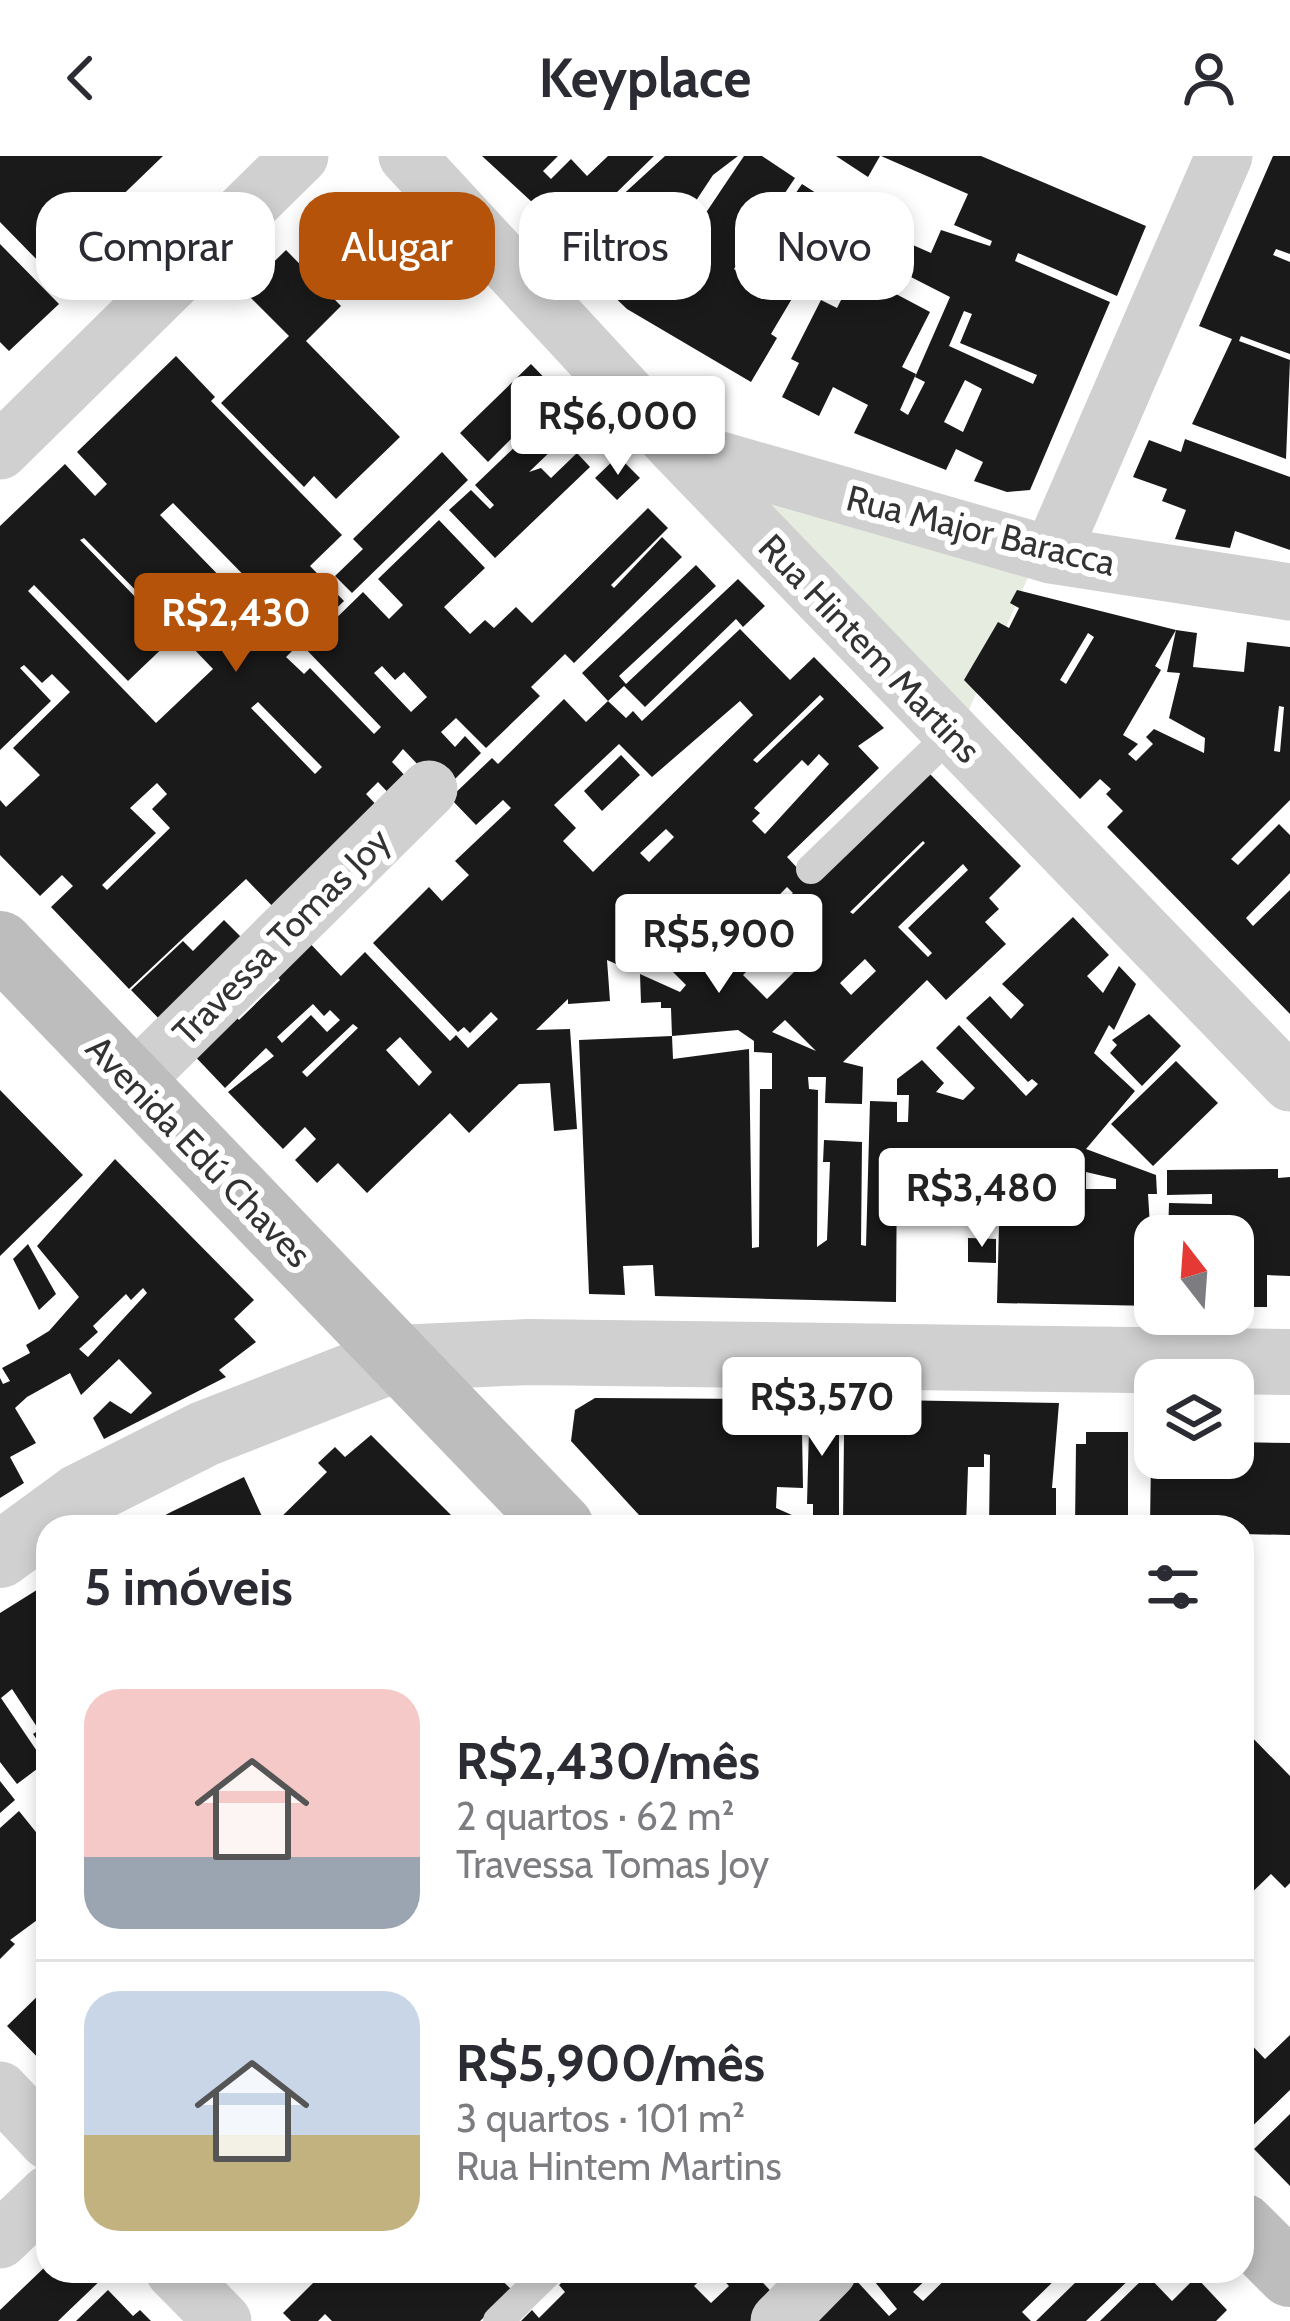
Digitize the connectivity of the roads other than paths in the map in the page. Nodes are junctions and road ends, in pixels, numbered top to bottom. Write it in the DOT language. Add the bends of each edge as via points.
graph roads {
  1 [pos="300,156"];
  2 [pos="407,156"];
  3 [pos="1225,156"];
  4 [pos="677,448"];
  5 [pos="0,451"];
  6 [pos="1051,555"];
  7 [pos="1290,592"];
  8 [pos="952,733"];
  9 [pos="429,789"];
  10 [pos="811,869"];
  11 [pos="0,944"];
  12 [pos="133,1082"];
  13 [pos="1290,1082"];
  14 [pos="398,1358"];
  15 [pos="1290,1362"];
  16 [pos="54,1515"];
  17 [pos="550,1515"];
  18 [pos="36,1529"];
  19 [pos="0,1555"];
  20 [pos="0,2090"];
  21 [pos="36,2128"];
  22 [pos="36,2206"];
  23 [pos="1254,2238"];
  24 [pos="0,2240"];
  25 [pos="1290,2274"];
  26 [pos="186,2283"];
  27 [pos="537,2283"];
  28 [pos="817,2283"];
  29 [pos="223,2321"];
  30 [pos="498,2321"];
  31 [pos="778,2321"];
  1 -- 5 [label="street"];
  2 -- 4 [label="street, Rua Hintem Martins"];
  3 -- 6 [label="street"];
  4 -- 6 [label="street, Rua Major Baracca"];
  4 -- 8 [label="street, Rua Hintem Martins"];
  6 -- 7 [label="street, Rua Major Baracca"];
  8 -- 10 [label="lane"];
  8 -- 13 [label="street, Rua Hintem Martins"];
  9 -- 12 [label="street, Travessa Tomas Joy"];
  11 -- 12 [label="main road, Avenida Edú Chaves"];
  12 -- 14 [label="main road, Avenida Edú Chaves"];
  14 -- 15 [label="street" via="528,1352"];
  14 -- 16 [label="street" via="204,1434"];
  14 -- 17 [label="main road, Avenida Edú Chaves"];
  18 -- 19 [label="street"];
  20 -- 21 [label="street"];
  22 -- 24 [label="street"];
  23 -- 25 [label="main road"];
  26 -- 29 [label="street"];
  27 -- 30 [label="lane"];
  28 -- 31 [label="street"];
}
